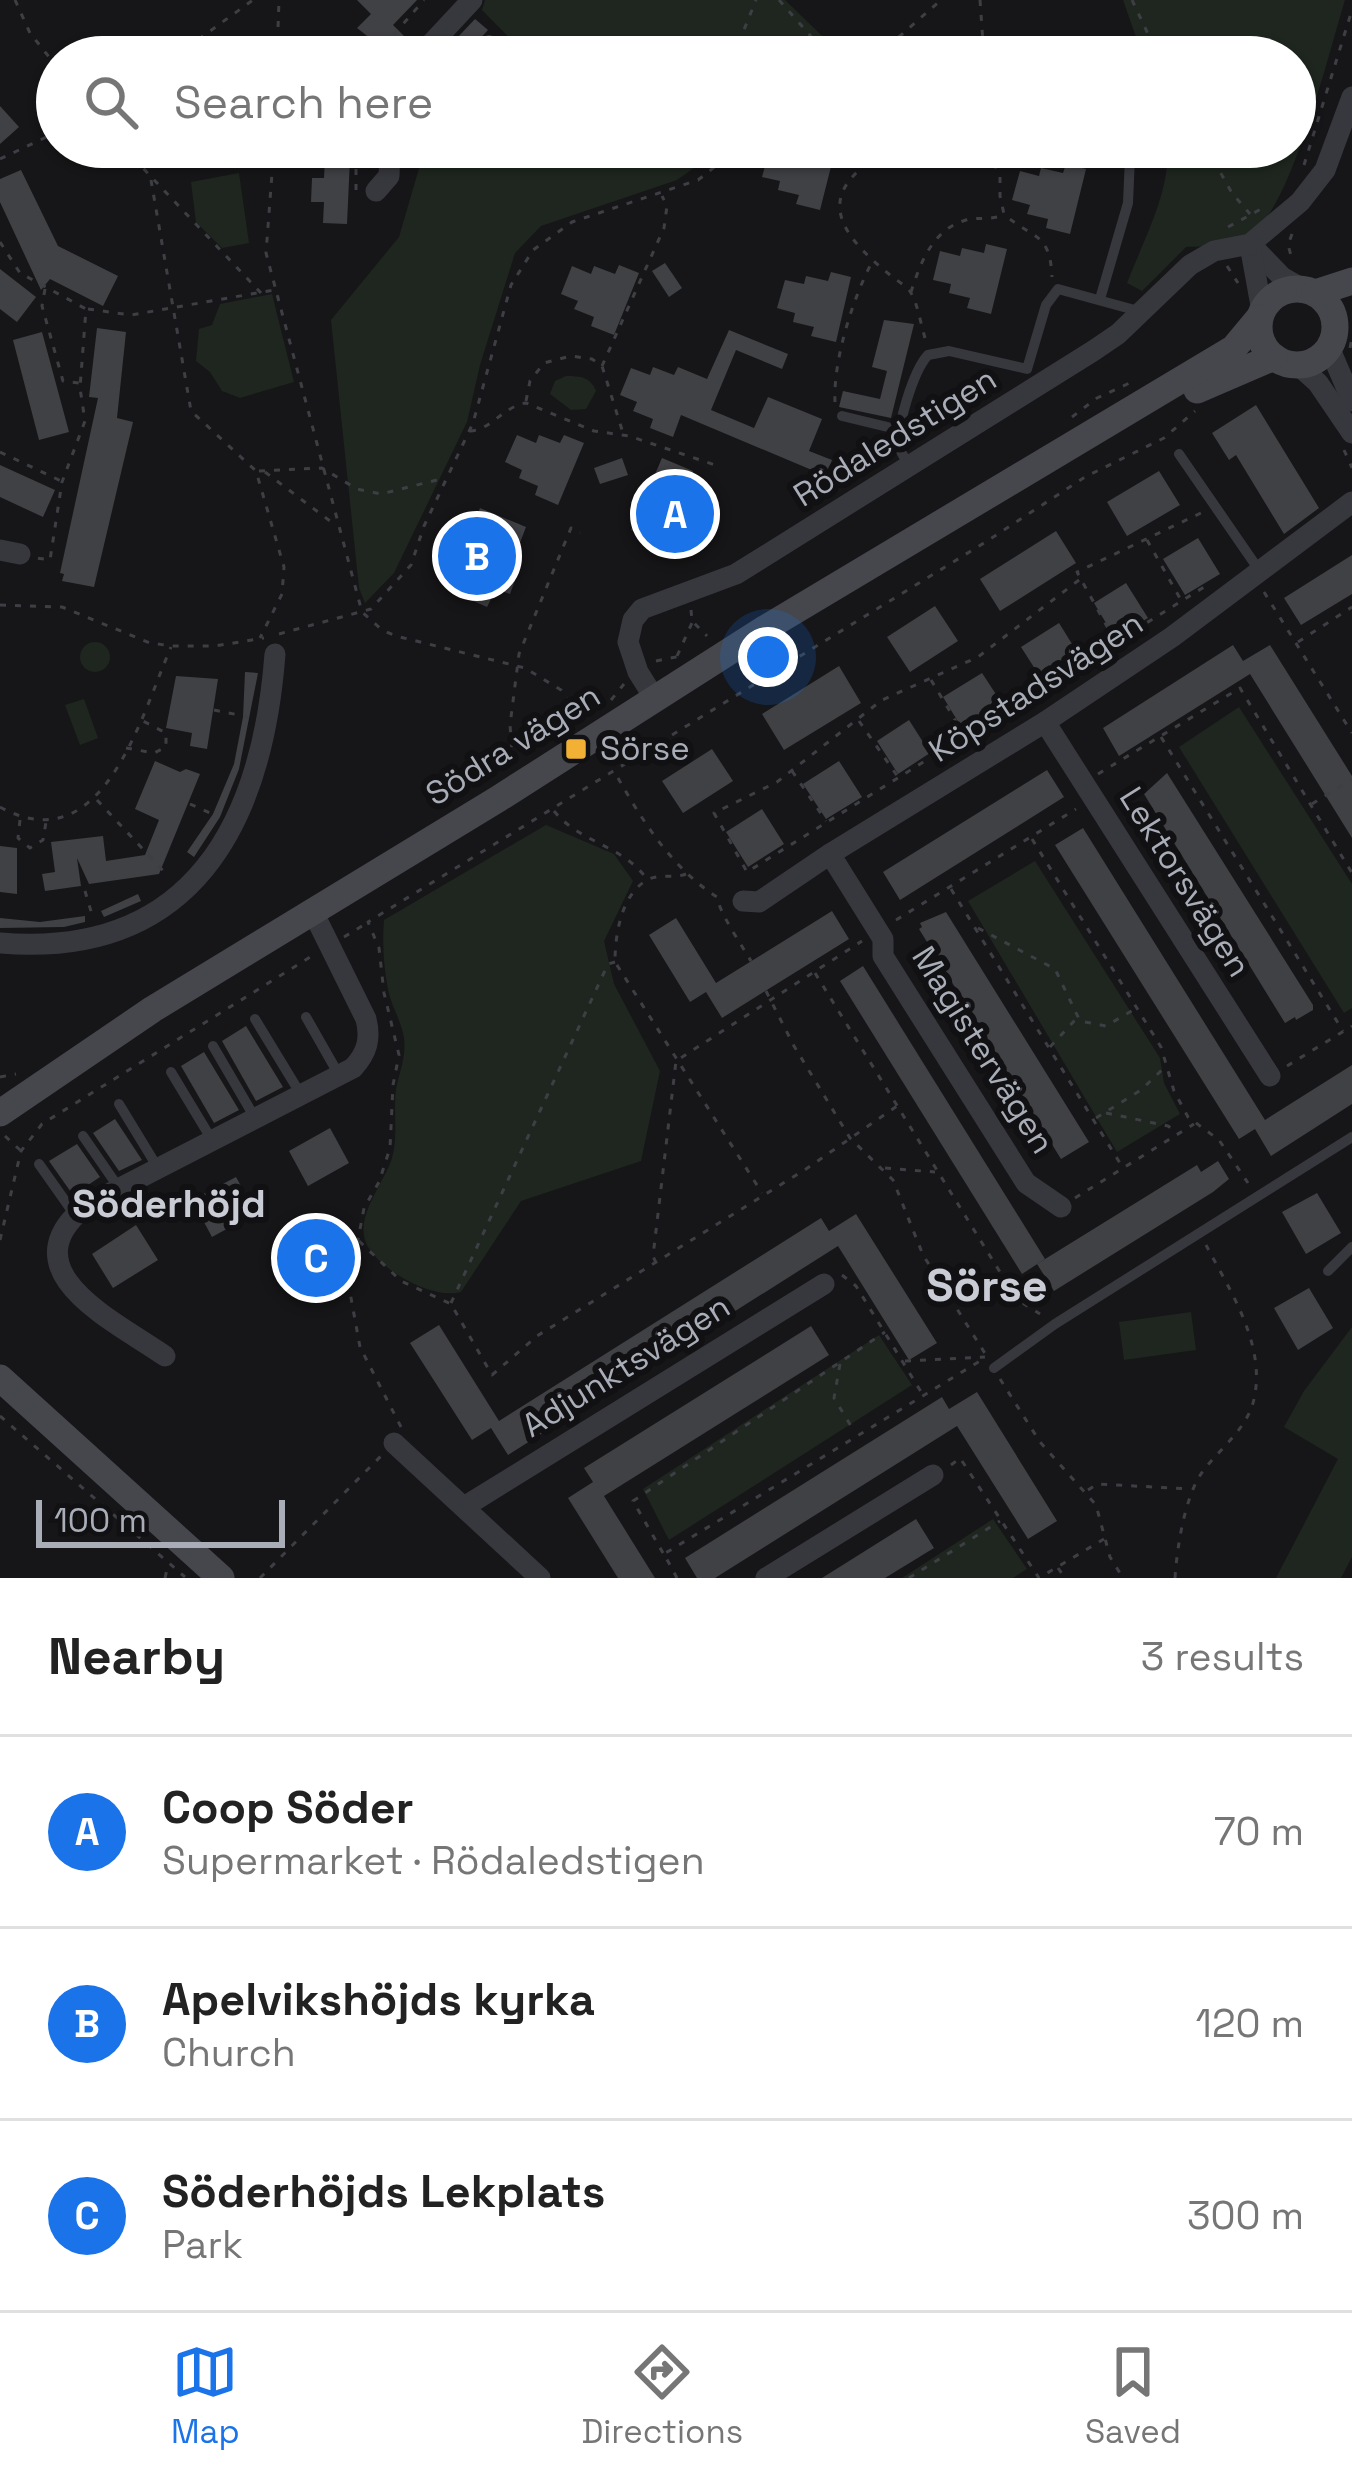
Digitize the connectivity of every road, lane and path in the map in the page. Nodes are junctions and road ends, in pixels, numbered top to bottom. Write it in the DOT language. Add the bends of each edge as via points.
graph roads {
  1 [pos="15,0"];
  2 [pos="253,0"];
  3 [pos="279,0"];
  4 [pos="424,0"];
  5 [pos="472,0"];
  6 [pos="755,0"];
  7 [pos="779,0"];
  8 [pos="941,0"];
  9 [pos="980,0"];
  10 [pos="1132,0"];
  11 [pos="1352,10"];
  12 [pos="202,36"];
  13 [pos="278,36"];
  14 [pos="392,36"];
  15 [pos="439,36"];
  16 [pos="741,36"];
  17 [pos="811,36"];
  18 [pos="900,36"];
  19 [pos="983,36"];
  20 [pos="1149,36"];
  21 [pos="36,41"];
  22 [pos="1352,97"];
  23 [pos="1316,125"];
  24 [pos="36,142"];
  25 [pos="0,159"];
  26 [pos="141,168"];
  27 [pos="272,168"];
  28 [pos="355,168"];
  29 [pos="389,168"];
  30 [pos="713,168"];
  31 [pos="864,168"];
  32 [pos="998,168"];
  33 [pos="1130,168"];
  34 [pos="1216,168"];
  35 [pos="1303,168"];
  36 [pos="1001,169"];
  37 [pos="1300,176"];
  38 [pos="151,180"];
  39 [pos="376,191"];
  40 [pos="662,194"];
  41 [pos="1004,214"];
  42 [pos="1282,215"];
  43 [pos="0,242"];
  44 [pos="1250,244"];
  45 [pos="1226,249"];
  46 [pos="873,260"];
  47 [pos="1352,281"];
  48 [pos="1306,282"];
  49 [pos="45,286"];
  50 [pos="276,290"];
  51 [pos="261,292"];
  52 [pos="911,292"];
  53 [pos="1053,292"];
  54 [pos="1100,299"];
  55 [pos="1255,307"];
  56 [pos="170,308"];
  57 [pos="86,309"];
  58 [pos="1142,312"];
  59 [pos="1339,324"];
  60 [pos="928,355"];
  61 [pos="1286,361"];
  62 [pos="602,367"];
  63 [pos="1030,379"];
  64 [pos="80,383"];
  65 [pos="1352,401"];
  66 [pos="526,403"];
  67 [pos="1206,405"];
  68 [pos="842,416"];
  69 [pos="470,430"];
  70 [pos="900,430"];
  71 [pos="623,436"];
  72 [pos="1346,439"];
  73 [pos="0,452"];
  74 [pos="1179,454"];
  75 [pos="718,466"];
  76 [pos="910,466"];
  77 [pos="322,468"];
  78 [pos="1352,468"];
  79 [pos="255,471"];
  80 [pos="264,471"];
  81 [pos="447,477"];
  82 [pos="62,482"];
  83 [pos="1011,483"];
  84 [pos="1352,502"];
  85 [pos="1215,506"];
  86 [pos="337,527"];
  87 [pos="580,533"];
  88 [pos="1147,539"];
  89 [pos="10,552"];
  90 [pos="1256,572"];
  91 [pos="552,576"];
  92 [pos="562,580"];
  93 [pos="1079,580"];
  94 [pos="1213,582"];
  95 [pos="689,592"];
  96 [pos="1181,602"];
  97 [pos="0,605"];
  98 [pos="1352,608"];
  99 [pos="362,612"];
  100 [pos="692,621"];
  101 [pos="712,641"];
  102 [pos="1116,643"];
  103 [pos="1296,643"];
  104 [pos="172,646"];
  105 [pos="267,647"];
  106 [pos="677,656"];
  107 [pos="517,667"];
  108 [pos="930,679"];
  109 [pos="655,699"];
  110 [pos="214,710"];
  111 [pos="580,717"];
  112 [pos="140,719"];
  113 [pos="859,719"];
  114 [pos="268,720"];
  115 [pos="1045,722"];
  116 [pos="1352,733"];
  117 [pos="1160,737"];
  118 [pos="966,738"];
  119 [pos="126,748"];
  120 [pos="514,764"];
  121 [pos="792,771"];
  122 [pos="618,778"];
  123 [pos="899,778"];
  124 [pos="1352,778"];
  125 [pos="1084,783"];
  126 [pos="559,786"];
  127 [pos="96,799"];
  128 [pos="567,801"];
  129 [pos="190,804"];
  130 [pos="1311,805"];
  131 [pos="0,807"];
  132 [pos="553,810"];
  133 [pos="20,816"];
  134 [pos="46,820"];
  135 [pos="826,823"];
  136 [pos="235,824"];
  137 [pos="1030,837"];
  138 [pos="830,854"];
  139 [pos="1352,873"];
  140 [pos="686,874"];
  141 [pos="647,880"];
  142 [pos="950,887"];
  143 [pos="85,891"];
  144 [pos="183,893"];
  145 [pos="742,901"];
  146 [pos="312,910"];
  147 [pos="368,922"];
  148 [pos="975,926"];
  149 [pos="98,936"];
  150 [pos="0,943"];
  151 [pos="331,945"];
  152 [pos="751,961"];
  153 [pos="615,962"];
  154 [pos="814,972"];
  155 [pos="766,991"];
  156 [pos="1136,1008"];
  157 [pos="306,1017"];
  158 [pos="1077,1018"];
  159 [pos="255,1019"];
  160 [pos="1352,1026"];
  161 [pos="1343,1031"];
  162 [pos="213,1046"];
  163 [pos="1049,1048"];
  164 [pos="676,1061"];
  165 [pos="1166,1065"];
  166 [pos="171,1072"];
  167 [pos="339,1075"];
  168 [pos="1270,1076"];
  169 [pos="301,1094"];
  170 [pos="119,1104"];
  171 [pos="897,1106"];
  172 [pos="1104,1113"];
  173 [pos="255,1118"];
  174 [pos="1093,1120"];
  175 [pos="1196,1123"];
  176 [pos="5,1133"];
  177 [pos="1179,1133"];
  178 [pos="83,1136"];
  179 [pos="1352,1137"];
  180 [pos="850,1138"];
  181 [pos="212,1140"];
  182 [pos="39,1164"];
  183 [pos="158,1168"];
  184 [pos="881,1168"];
  185 [pos="1123,1168"];
  186 [pos="937,1172"];
  187 [pos="119,1190"];
  188 [pos="763,1195"];
  189 [pos="1256,1195"];
  190 [pos="1061,1207"];
  191 [pos="75,1215"];
  192 [pos="1200,1233"];
  193 [pos="0,1240"];
  194 [pos="357,1240"];
  195 [pos="1352,1247"];
  196 [pos="656,1263"];
  197 [pos="1328,1271"];
  198 [pos="824,1284"];
  199 [pos="451,1304"];
  200 [pos="1055,1324"];
  201 [pos="885,1332"];
  202 [pos="165,1356"];
  203 [pos="0,1357"];
  204 [pos="903,1361"];
  205 [pos="841,1362"];
  206 [pos="991,1363"];
  207 [pos="0,1378"];
  208 [pos="923,1395"];
  209 [pos="0,1416"];
  210 [pos="856,1434"];
  211 [pos="73,1442"];
  212 [pos="394,1443"];
  213 [pos="934,1475"];
  214 [pos="1192,1489"];
  215 [pos="1086,1491"];
  216 [pos="464,1507"];
  217 [pos="1002,1520"];
  218 [pos="1105,1538"];
  219 [pos="664,1554"];
  220 [pos="169,1563"];
  221 [pos="1058,1566"];
  222 [pos="165,1578"];
  223 [pos="187,1578"];
  224 [pos="221,1578"];
  225 [pos="260,1578"];
  226 [pos="540,1578"];
  227 [pos="677,1578"];
  228 [pos="766,1578"];
  229 [pos="909,1578"];
  230 [pos="1064,1578"];
  231 [pos="1123,1578"];
  232 [pos="1174,1578"];
  1 -- 21 [label="path"];
  2 -- 12 [label="path"];
  3 -- 13 [label="path"];
  4 -- 14 [label="path"];
  5 -- 15 [label="street"];
  6 -- 16 [label="path"];
  7 -- 17 [label="path"];
  8 -- 18 [label="path"];
  9 -- 19 [label="path"];
  10 -- 20 [label="path"];
  11 -- 23 [label="path"];
  22 -- 42 [label="street" via="1325,170"];
  24 -- 25 [label="path"];
  26 -- 38 [label="path"];
  27 -- 50 [label="path" via="266,253"];
  28 -- 39 [label="path" via="354,190"];
  29 -- 39 [label="street"];
  30 -- 40 [label="path"];
  31 -- 46 [label="path" via="838,207"];
  32 -- 36 [label="path"];
  33 -- 54 [label="lane" via="1128,203"];
  34 -- 42 [label="path" via="1250,214 1274,202"];
  35 -- 37 [label="path"];
  36 -- 41 [label="path"];
  38 -- 51 [label="path"];
  38 -- 56 [label="path"];
  40 -- 62 [label="path" via="664,228"];
  40 -- 69 [label="path" via="572,222 533,250 511,285"];
  41 -- 52 [label="path" via="969,218 940,236"];
  41 -- 53 [label="path" via="1050,250"];
  42 -- 44 [label="street"];
  42 -- 48 [label="path" via="1293,232 1288,252"];
  43 -- 49 [label="path" via="20,273"];
  44 -- 45 [label="street, Rödaledstigen"];
  44 -- 48 [label="street" via="1282,277"];
  44 -- 55 [label="street"];
  45 -- 55 [label="path" via="1229,272"];
  45 -- 58 [label="street, Rödaledstigen" via="1190,265"];
  46 -- 52 [label="path"];
  46 -- 68 [label="path" via="838,365"];
  47 -- 48 [label="street"];
  48 -- 55 [label="street"];
  48 -- 59 [label="street"];
  49 -- 57 [label="path"];
  49 -- 64 [label="path" via="63,381"];
  50 -- 51 [label="path"];
  50 -- 77 [label="path"];
  51 -- 56 [label="path"];
  52 -- 60 [label="path"];
  53 -- 54 [label="lane"];
  53 -- 63 [label="lane"];
  54 -- 58 [label="lane"];
  55 -- 61 [label="street" via="1261,340"];
  55 -- 83 [label="street, Södra vägen" via="1234,348"];
  56 -- 57 [label="path" via="131,315"];
  56 -- 79 [label="path" via="191,411"];
  57 -- 64 [label="path"];
  58 -- 63 [label="street, Rödaledstigen" via="1118,334"];
  59 -- 61 [label="street" via="1316,360"];
  59 -- 65 [label="street"];
  60 -- 63 [label="lane" via="949,351"];
  60 -- 70 [label="lane"];
  61 -- 72 [label="street" via="1324,391"];
  61 -- 83 [label="street, Södra vägen" via="1228,374"];
  62 -- 66 [label="path" via="582,357 553,359 535,372"];
  62 -- 71 [label="path"];
  63 -- 76 [label="street, Rödaledstigen"];
  64 -- 82 [label="path" via="85,422"];
  66 -- 69 [label="path"];
  66 -- 71 [label="path"];
  67 -- 128 [label="path"];
  68 -- 70 [label="lane"];
  69 -- 81 [label="path"];
  70 -- 76 [label="lane"];
  71 -- 75 [label="path"];
  72 -- 78 [label="path"];
  73 -- 82 [label="path"];
  74 -- 85 [label="lane"];
  76 -- 95 [label="street, Rödaledstigen" via="736,574"];
  77 -- 80 [label="path"];
  77 -- 81 [label="path" via="381,494"];
  77 -- 86 [label="path"];
  79 -- 80 [label="path"];
  79 -- 105 [label="path" via="284,567"];
  80 -- 86 [label="path"];
  81 -- 99 [label="path" via="411,565"];
  82 -- 89 [label="path" via="50,560"];
  83 -- 109 [label="street, Södra vägen"];
  84 -- 90 [label="street, Köpstadsvägen"];
  85 -- 88 [label="path"];
  85 -- 90 [label="lane"];
  86 -- 99 [label="path"];
  87 -- 91 [label="path" via="571,528"];
  88 -- 93 [label="path" via="1077,572"];
  88 -- 96 [label="path"];
  90 -- 103 [label="path"];
  90 -- 115 [label="street, Köpstadsvägen"];
  91 -- 92 [label="path"];
  91 -- 107 [label="path"];
  93 -- 102 [label="path"];
  93 -- 108 [label="path" via="979,657"];
  94 -- 96 [label="path"];
  95 -- 100 [label="path"];
  95 -- 109 [label="street, Rödaledstigen" via="652,603 633,620 630,650"];
  96 -- 102 [label="path"];
  97 -- 104 [label="path" via="62,608"];
  98 -- 103 [label="path"];
  99 -- 105 [label="path"];
  99 -- 107 [label="path" via="396,636"];
  100 -- 101 [label="path"];
  100 -- 106 [label="path"];
  102 -- 118 [label="path"];
  103 -- 116 [label="path"];
  104 -- 105 [label="path"];
  104 -- 112 [label="path"];
  105 -- 114 [label="street"];
  107 -- 111 [label="path" via="547,679"];
  107 -- 120 [label="path"];
  108 -- 113 [label="path"];
  108 -- 118 [label="path"];
  109 -- 146 [label="street, Södra vägen"];
  110 -- 114 [label="path"];
  112 -- 119 [label="path"];
  112 -- 119 [label="path" via="168,742 154,753"];
  113 -- 121 [label="path"];
  113 -- 123 [label="path"];
  114 -- 136 [label="street"];
  115 -- 125 [label="street, Lektorsvägen"];
  115 -- 138 [label="street, Köpstadsvägen"];
  117 -- 125 [label="path"];
  117 -- 130 [label="path" via="1240,688"];
  117 -- 161 [label="path"];
  118 -- 123 [label="path"];
  119 -- 127 [label="path"];
  121 -- 135 [label="path"];
  121 -- 135 [label="path" via="714,813 747,872"];
  122 -- 140 [label="path"];
  123 -- 135 [label="path"];
  124 -- 130 [label="path"];
  125 -- 168 [label="street, Lektorsvägen"];
  126 -- 128 [label="path"];
  127 -- 134 [label="path"];
  127 -- 144 [label="path"];
  128 -- 132 [label="path"];
  129 -- 136 [label="path"];
  130 -- 139 [label="path"];
  131 -- 133 [label="path"];
  132 -- 141 [label="path" via="579,836 629,858"];
  132 -- 147 [label="path"];
  133 -- 134 [label="path"];
  133 -- 134 [label="path" via="18,838 30,848 43,840"];
  136 -- 144 [label="street"];
  137 -- 156 [label="path"];
  138 -- 145 [label="street, Köpstadsvägen" via="759,902"];
  138 -- 190 [label="street, Magistervägen" via="1026,1183"];
  140 -- 141 [label="path"];
  140 -- 152 [label="path" via="717,897"];
  141 -- 153 [label="path" via="619,922"];
  142 -- 148 [label="path"];
  143 -- 149 [label="path"];
  144 -- 149 [label="street"];
  146 -- 151 [label="street"];
  146 -- 176 [label="street, Södra vägen" via="57,1073"];
  147 -- 151 [label="path"];
  147 -- 194 [label="path" via="400,1055 390,1148"];
  148 -- 158 [label="path" via="1046,961"];
  148 -- 163 [label="path"];
  149 -- 150 [label="street"];
  151 -- 167 [label="street" via="369,1032 361,1059"];
  151 -- 176 [label="path" via="42,1124"];
  153 -- 164 [label="path"];
  153 -- 199 [label="path"];
  154 -- 171 [label="path"];
  155 -- 180 [label="path"];
  156 -- 158 [label="path" via="1106,1027"];
  156 -- 165 [label="path"];
  157 -- 167 [label="lane"];
  158 -- 163 [label="path"];
  159 -- 169 [label="lane"];
  160 -- 161 [label="path"];
  161 -- 168 [label="path"];
  162 -- 173 [label="lane"];
  163 -- 174 [label="path"];
  164 -- 188 [label="path"];
  164 -- 196 [label="path"];
  165 -- 172 [label="path"];
  165 -- 175 [label="path"];
  166 -- 181 [label="lane"];
  167 -- 169 [label="street"];
  169 -- 173 [label="street"];
  170 -- 183 [label="lane"];
  171 -- 180 [label="path"];
  171 -- 186 [label="path"];
  172 -- 174 [label="path"];
  172 -- 177 [label="path"];
  173 -- 181 [label="street"];
  174 -- 185 [label="path"];
  175 -- 177 [label="path"];
  175 -- 189 [label="path" via="1219,1140"];
  176 -- 193 [label="path"];
  177 -- 185 [label="path"];
  178 -- 187 [label="lane"];
  179 -- 189 [label="lane"];
  180 -- 184 [label="path"];
  180 -- 188 [label="path"];
  181 -- 183 [label="street"];
  182 -- 191 [label="lane"];
  183 -- 187 [label="street"];
  184 -- 186 [label="path"];
  184 -- 206 [label="path" via="923,1255"];
  185 -- 190 [label="path"];
  186 -- 200 [label="path" via="1024,1304"];
  187 -- 191 [label="street"];
  188 -- 196 [label="path"];
  189 -- 192 [label="lane"];
  191 -- 202 [label="street" via="57,1252 64,1278 85,1304"];
  192 -- 200 [label="lane"];
  192 -- 214 [label="path" via="1242,1313 1256,1390 1249,1414"];
  194 -- 199 [label="path" via="401,1281"];
  194 -- 212 [label="path" via="352,1320 404,1433"];
  195 -- 197 [label="lane"];
  196 -- 199 [label="path" via="537,1336 492,1375"];
  198 -- 201 [label="path" via="847,1276"];
  198 -- 216 [label="street, Adjunktsvägen"];
  200 -- 206 [label="lane"];
  201 -- 204 [label="path"];
  201 -- 205 [label="path"];
  203 -- 211 [label="street"];
  204 -- 206 [label="path"];
  204 -- 208 [label="path"];
  205 -- 210 [label="path" via="834,1398"];
  205 -- 219 [label="path" via="633,1501"];
  206 -- 208 [label="path"];
  206 -- 215 [label="path" via="1040,1442"];
  207 -- 211 [label="street"];
  208 -- 210 [label="path"];
  209 -- 220 [label="path"];
  210 -- 219 [label="path"];
  211 -- 224 [label="street"];
  212 -- 216 [label="street"];
  212 -- 225 [label="path"];
  213 -- 217 [label="path" via="960,1458"];
  213 -- 228 [label="street"];
  214 -- 215 [label="path" via="1097,1484"];
  214 -- 232 [label="path"];
  215 -- 218 [label="path"];
  216 -- 226 [label="street"];
  217 -- 221 [label="path" via="1039,1578"];
  217 -- 229 [label="path"];
  218 -- 221 [label="path"];
  218 -- 231 [label="path"];
  219 -- 227 [label="path"];
  220 -- 222 [label="path"];
  220 -- 223 [label="path"];
  221 -- 230 [label="path"];
}
